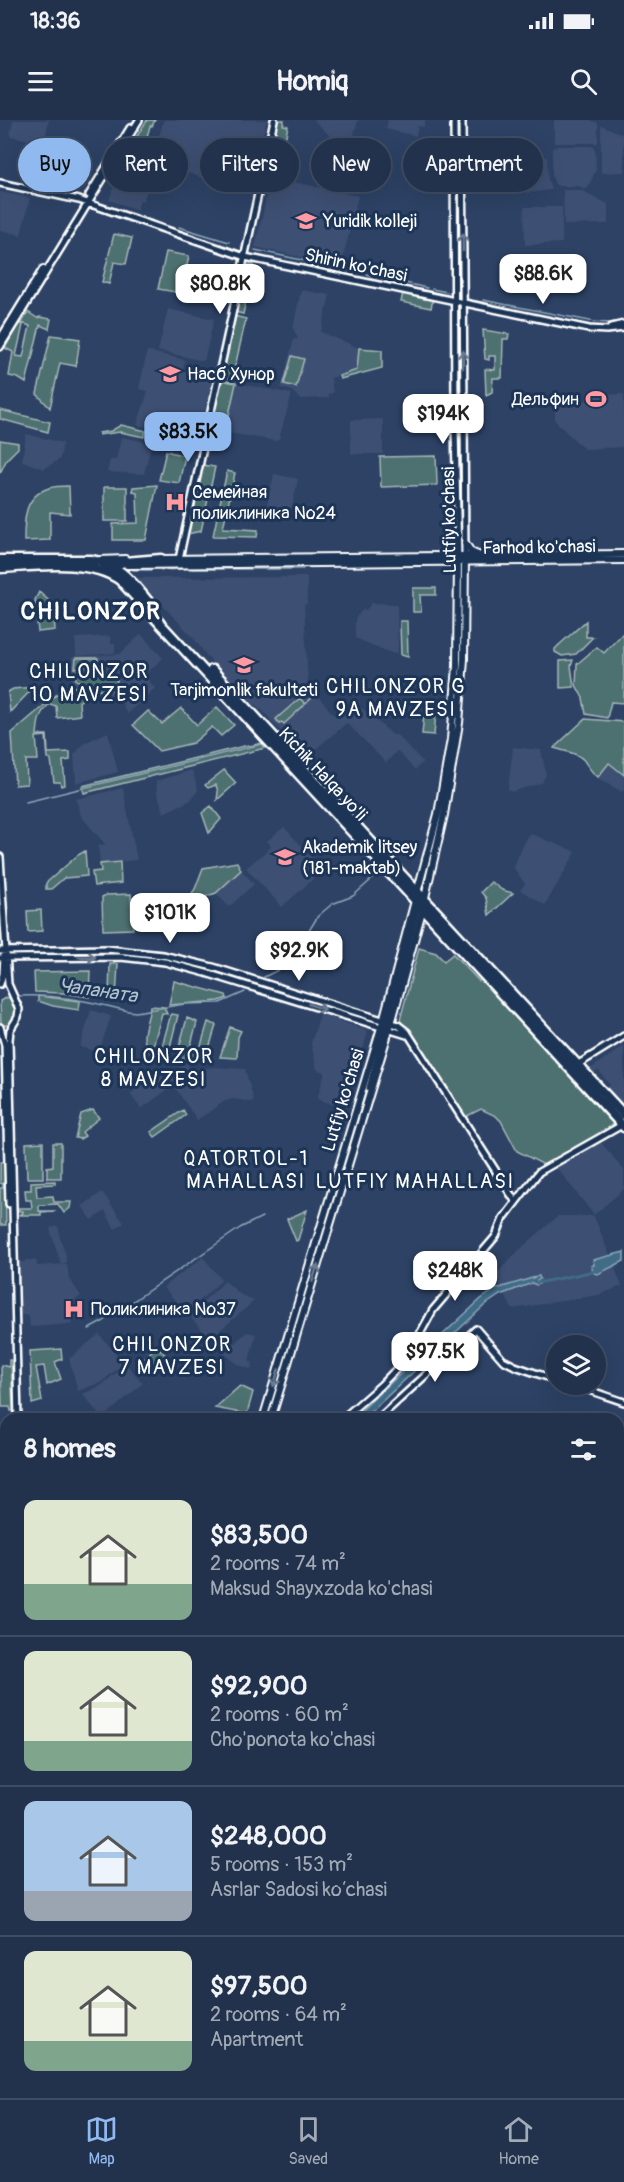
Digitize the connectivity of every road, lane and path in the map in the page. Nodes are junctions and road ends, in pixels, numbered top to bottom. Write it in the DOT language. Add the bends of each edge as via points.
graph roads {
  1 [pos="137,120"];
  2 [pos="274,120"];
  3 [pos="454,120"];
  4 [pos="462,120"];
  5 [pos="0,183"];
  6 [pos="87,203"];
  7 [pos="245,255"];
  8 [pos="454,300"];
  9 [pos="463,302"];
  10 [pos="624,326"];
  11 [pos="0,339"];
  12 [pos="0,347"];
  13 [pos="457,541"];
  14 [pos="465,543"];
  15 [pos="624,554"];
  16 [pos="488,556"];
  17 [pos="616,557"];
  18 [pos="161,559"];
  19 [pos="444,559"];
  20 [pos="461,559"];
  21 [pos="0,560"];
  22 [pos="67,560"];
  23 [pos="624,560"];
  24 [pos="179,561"];
  25 [pos="114,562"];
  26 [pos="137,565"];
  27 [pos="83,566"];
  28 [pos="36,567"];
  29 [pos="0,568"];
  30 [pos="458,575"];
  31 [pos="123,583"];
  32 [pos="146,599"];
  33 [pos="461,659"];
  34 [pos="224,686"];
  35 [pos="0,857"];
  36 [pos="0,900"];
  37 [pos="420,901"];
  38 [pos="57,950"];
  39 [pos="122,950"];
  40 [pos="4,954"];
  41 [pos="57,957"];
  42 [pos="122,957"];
  43 [pos="243,976"];
  44 [pos="241,983"];
  45 [pos="0,985"];
  46 [pos="9,989"];
  47 [pos="293,992"];
  48 [pos="291,999"];
  49 [pos="386,1025"];
  50 [pos="0,1028"];
  51 [pos="11,1028"];
  52 [pos="624,1038"];
  53 [pos="576,1067"];
  54 [pos="359,1114"];
  55 [pos="624,1115"];
  56 [pos="623,1126"];
  57 [pos="515,1201"];
  58 [pos="11,1228"];
  59 [pos="292,1337"];
  60 [pos="546,1376"];
  61 [pos="603,1395"];
  62 [pos="624,1402"];
  63 [pos="16,1413"];
  64 [pos="265,1413"];
  65 [pos="273,1413"];
  66 [pos="348,1413"];
  67 [pos="385,1413"];
  1 -- 6 [label="main road"];
  2 -- 7 [label="main road"];
  3 -- 8 [label="main road, Lutfiy ko'chasi"];
  9 -- 4 [label="main road, Lutfiy ko'chasi, one-way"];
  5 -- 6 [label="main road"];
  6 -- 7 [label="main road"];
  6 -- 11 [label="main road"];
  6 -- 12 [label="main road"];
  7 -- 8 [label="main road, Shirin ko'chasi"];
  7 -- 24 [label="main road"];
  8 -- 9 [label="main road, Shirin ko'chasi"];
  8 -- 13 [label="main road, Lutfiy ko'chasi"];
  9 -- 10 [label="main road, Shirin ko'chasi" via="592,330"];
  14 -- 9 [label="main road, Lutfiy ko'chasi, one-way"];
  13 -- 19 [label="main road" via="454,551"];
  13 -- 20 [label="main road, Lutfiy ko'chasi"];
  14 -- 16 [label="main road" via="474,554"];
  14 -- 20 [label="main road, Lutfiy ko'chasi"];
  15 -- 17 [label="main road, Farhod ko'chasi"];
  16 -- 17 [label="main road, Farhod ko'chasi"];
  16 -- 20 [label="main road, Farhod ko'chasi"];
  17 -- 20 [label="main road, Farhod ko'chasi"];
  17 -- 23 [label="main road, Farhod ko'chasi"];
  18 -- 24 [label="main road, Farhod ko'chasi"];
  18 -- 25 [label="highway"];
  19 -- 20 [label="main road, Farhod ko'chasi"];
  19 -- 24 [label="main road, Farhod ko'chasi"];
  19 -- 30 [label="main road"];
  20 -- 30 [label="main road, Lutfiy ko'chasi"];
  20 -- 33 [label="main road, Lutfiy ko'chasi"];
  21 -- 22 [label="highway, Kichik Halqa yo'li"];
  22 -- 25 [label="highway, Kichik Halqa yo'li"];
  22 -- 28 [label="highway" via="67,565"];
  24 -- 26 [label="main road, Farhod ko'chasi"];
  25 -- 26 [label="main road, Farhod ko'chasi"];
  25 -- 27 [label="main road, Kichik Halqa yo'li"];
  25 -- 31 [label="highway"];
  25 -- 32 [label="highway, Kichik Halqa yo'li"];
  26 -- 32 [label="highway" via="131,567 129,574"];
  27 -- 28 [label="highway, Kichik Halqa yo'li"];
  27 -- 31 [label="highway, Kichik Halqa yo'li"];
  28 -- 29 [label="highway, Kichik Halqa yo'li"];
  30 -- 33 [label="main road, Lutfiy ko'chasi"];
  31 -- 32 [label="highway" via="129,582"];
  31 -- 34 [label="highway, Kichik Halqa yo'li"];
  32 -- 34 [label="highway, Kichik Halqa yo'li"];
  33 -- 37 [label="main road, Lutfiy ko'chasi" via="457,740"];
  34 -- 37 [label="highway, Kichik Halqa yo'li"];
  35 -- 40 [label="main road"];
  36 -- 40 [label="main road"];
  37 -- 49 [label="main road, Lutfiy ko'chasi"];
  37 -- 49 [label="main road, Lutfiy ko'chasi"];
  37 -- 53 [label="highway, Kichik Halqa yo'li"];
  37 -- 53 [label="highway, Kichik Halqa yo'li"];
  38 -- 39 [label="main road"];
  38 -- 40 [label="main road"];
  38 -- 41 [label="main road"];
  39 -- 42 [label="main road"];
  39 -- 43 [label="main road" via="183,958"];
  40 -- 41 [label="main road"];
  40 -- 45 [label="main road"];
  40 -- 46 [label="main road"];
  41 -- 42 [label="main road, one-way"];
  42 -- 44 [label="main road" via="176,965"];
  43 -- 44 [label="main road"];
  43 -- 47 [label="main road"];
  44 -- 48 [label="main road"];
  45 -- 46 [label="main road"];
  46 -- 51 [label="main road" via="19,1009"];
  47 -- 48 [label="main road"];
  47 -- 49 [label="main road"];
  48 -- 49 [label="main road, one-way"];
  49 -- 54 [label="main road, Lutfiy ko'chasi"];
  49 -- 54 [label="main road, Lutfiy ko'chasi" via="368,1096"];
  49 -- 57 [label="main road" via="402,1027 411,1038"];
  50 -- 51 [label="main road"];
  50 -- 58 [label="main road" via="5,1045"];
  51 -- 58 [label="main road"];
  52 -- 53 [label="main road"];
  53 -- 55 [label="highway, Kichik Halqa yo'li"];
  53 -- 56 [label="highway, Kichik Halqa yo'li"];
  54 -- 59 [label="main road, Lutfiy ko'chasi"];
  56 -- 57 [label="main road" via="541,1170"];
  57 -- 66 [label="main road" via="496,1236 433,1310 401,1364"];
  58 -- 63 [label="main road"];
  59 -- 64 [label="main road, Lutfiy ko'chasi, one-way"];
  59 -- 65 [label="main road, Lutfiy ko'chasi"];
  60 -- 67 [label="main road" via="503,1360 476,1329"];
  61 -- 62 [label="main road"];
}
